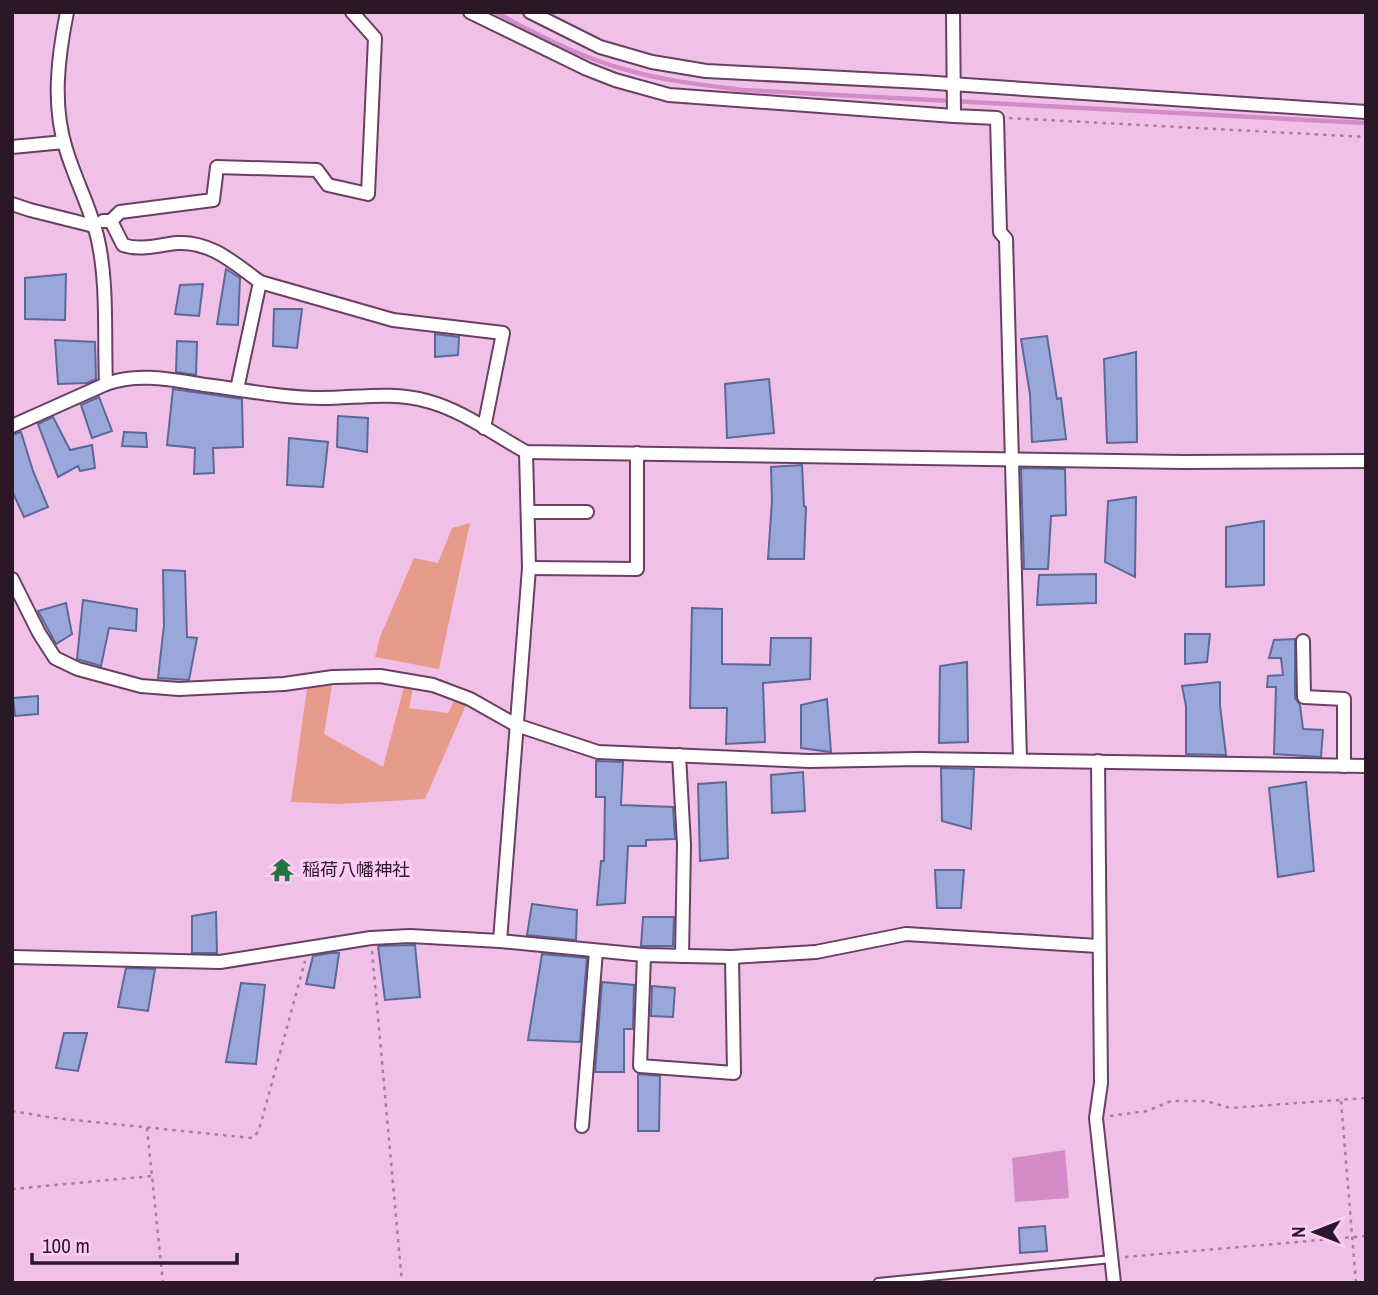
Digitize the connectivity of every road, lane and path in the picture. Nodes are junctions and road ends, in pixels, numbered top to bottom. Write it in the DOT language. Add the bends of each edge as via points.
graph roads {
  1 [pos="67,12"];
  2 [pos="352,12"];
  3 [pos="470,12"];
  4 [pos="530,12"];
  5 [pos="953,12"];
  6 [pos="954,88"];
  7 [pos="1366,112"];
  8 [pos="954,113"];
  9 [pos="997,118"];
  10 [pos="1366,137"];
  11 [pos="64,142"];
  12 [pos="12,148"];
  13 [pos="12,204"];
  14 [pos="111,221"];
  15 [pos="93,223"];
  16 [pos="260,282"];
  17 [pos="106,384"];
  18 [pos="237,389"];
  19 [pos="12,426"];
  20 [pos="484,428"];
  21 [pos="526,452"];
  22 [pos="637,453"];
  23 [pos="1012,460"];
  24 [pos="1366,461"];
  25 [pos="529,512"];
  26 [pos="587,512"];
  27 [pos="529,568"];
  28 [pos="12,579"];
  29 [pos="1303,641"];
  30 [pos="516,725"];
  31 [pos="679,755"];
  32 [pos="1020,760"];
  33 [pos="1098,761"];
  34 [pos="1343,765"];
  35 [pos="1366,766"];
  36 [pos="371,938"];
  37 [pos="500,941"];
  38 [pos="1098,946"];
  39 [pos="309,949"];
  40 [pos="596,951"];
  41 [pos="644,955"];
  42 [pos="681,956"];
  43 [pos="12,957"];
  44 [pos="732,957"];
  45 [pos="1366,1098"];
  46 [pos="1341,1100"];
  47 [pos="12,1111"];
  48 [pos="1096,1118"];
  49 [pos="582,1126"];
  50 [pos="147,1128"];
  51 [pos="152,1176"];
  52 [pos="12,1189"];
  53 [pos="1366,1236"];
  54 [pos="1352,1237"];
  55 [pos="1112,1259"];
  56 [pos="878,1282"];
  57 [pos="163,1283"];
  58 [pos="402,1283"];
  59 [pos="1114,1283"];
  60 [pos="1356,1283"];
  1 -- 11 [label="street" via="58,70"];
  2 -- 14 [label="street" via="375,38 368,194 328,185 317,170 216,167 213,200 120,212"];
  3 -- 8 [label="street" via="597,73 669,95"];
  4 -- 6 [label="street" via="600,47 652,62 706,71"];
  5 -- 6 [label="street"];
  6 -- 7 [label="street"];
  6 -- 8 [label="street"];
  8 -- 9 [label="street"];
  9 -- 10 [label="path"];
  9 -- 23 [label="street" via="1000,232 1006,239"];
  11 -- 12 [label="street"];
  11 -- 15 [label="street"];
  13 -- 15 [label="street"];
  14 -- 15 [label="street"];
  14 -- 16 [label="street" via="123,245 135,249 193,243 219,251"];
  15 -- 17 [label="street" via="101,258"];
  16 -- 18 [label="street"];
  16 -- 20 [label="street" via="393,320 503,333"];
  17 -- 18 [label="street" via="121,378 160,378"];
  17 -- 19 [label="street"];
  18 -- 20 [label="street" via="322,398 410,397 431,401"];
  20 -- 21 [label="street"];
  21 -- 22 [label="street"];
  21 -- 25 [label="street"];
  22 -- 23 [label="street"];
  22 -- 27 [label="street" via="637,569"];
  23 -- 24 [label="street"];
  23 -- 32 [label="street"];
  25 -- 26 [label="street"];
  25 -- 27 [label="street"];
  27 -- 30 [label="street"];
  28 -- 30 [label="street" via="55,659 78,669 141,686 179,689 380,676 433,685"];
  29 -- 34 [label="street" via="1304,697 1343,699"];
  30 -- 31 [label="street" via="598,752"];
  30 -- 37 [label="street"];
  31 -- 32 [label="street" via="809,761"];
  31 -- 42 [label="street" via="684,844"];
  32 -- 33 [label="street"];
  33 -- 34 [label="street"];
  33 -- 38 [label="street"];
  34 -- 35 [label="street"];
  36 -- 37 [label="street"];
  36 -- 39 [label="street"];
  36 -- 58 [label="path"];
  37 -- 40 [label="street"];
  38 -- 44 [label="street" via="905,934 816,952"];
  38 -- 48 [label="street" via="1101,1083"];
  39 -- 43 [label="street" via="220,962"];
  39 -- 50 [label="path" via="258,1132 252,1138"];
  40 -- 41 [label="street"];
  40 -- 49 [label="street"];
  41 -- 42 [label="street"];
  41 -- 44 [label="street" via="640,1066 734,1073"];
  42 -- 44 [label="street"];
  45 -- 46 [label="path"];
  46 -- 48 [label="path" via="1230,1108 1206,1101 1171,1101 1147,1111"];
  46 -- 54 [label="path"];
  47 -- 50 [label="path"];
  48 -- 55 [label="street"];
  50 -- 51 [label="path"];
  51 -- 52 [label="path"];
  51 -- 57 [label="path"];
  53 -- 54 [label="path"];
  54 -- 55 [label="path"];
  54 -- 60 [label="path"];
  55 -- 56 [label="lane"];
  55 -- 59 [label="street"];
}
